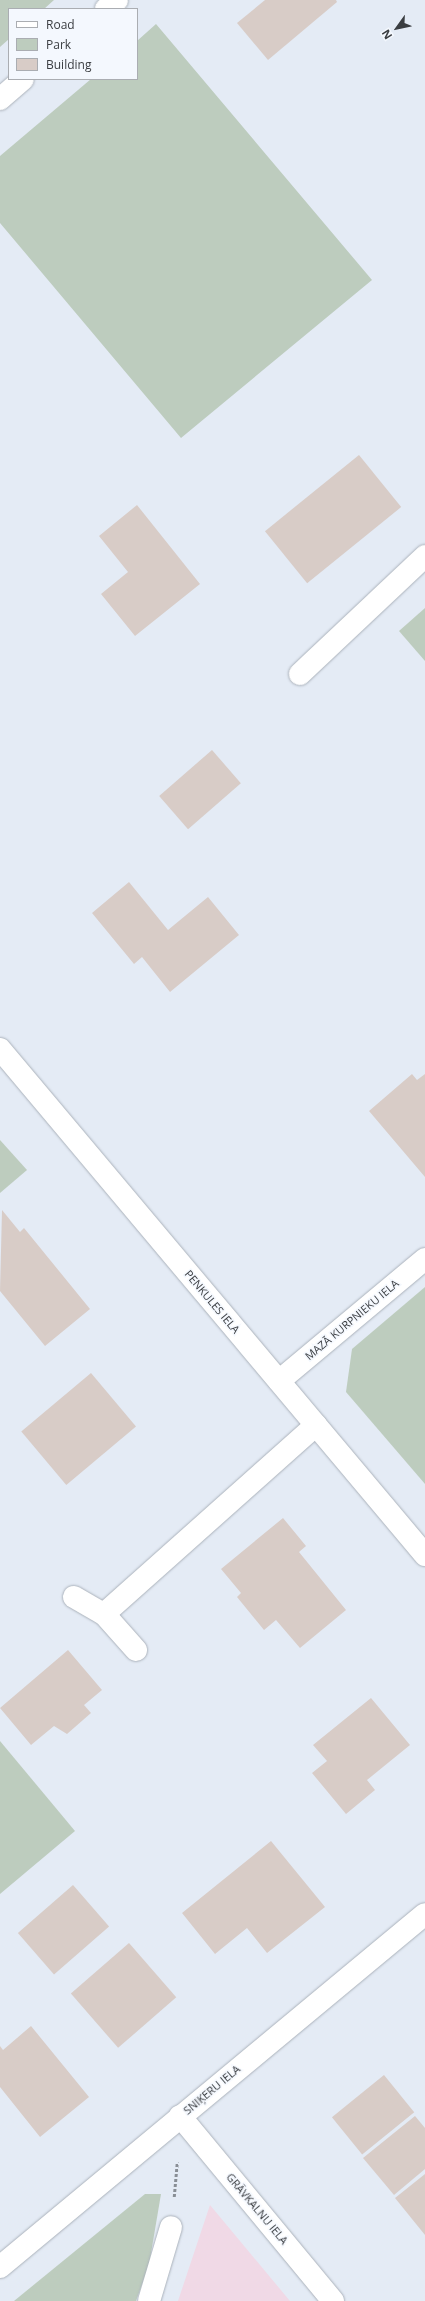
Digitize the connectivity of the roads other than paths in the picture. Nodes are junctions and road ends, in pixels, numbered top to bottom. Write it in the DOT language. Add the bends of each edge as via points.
graph roads {
  1 [pos="117,0"];
  2 [pos="107,8"];
  3 [pos="23,80"];
  4 [pos="0,99"];
  5 [pos="425,556"];
  6 [pos="300,674"];
  7 [pos="0,1049"];
  8 [pos="425,1259"];
  9 [pos="279,1381"];
  10 [pos="316,1425"];
  11 [pos="425,1555"];
  12 [pos="74,1597"];
  13 [pos="104,1614"];
  14 [pos="136,1650"];
  15 [pos="425,1914"];
  16 [pos="180,2116"];
  17 [pos="171,2227"];
  18 [pos="4,2257"];
  19 [pos="149,2301"];
  20 [pos="333,2301"];
  1 -- 2 [label="street"];
  3 -- 4 [label="street"];
  5 -- 6 [label="street"];
  7 -- 9 [label="street, PENKULES IELA"];
  8 -- 9 [label="street, MAZĀ KURPNIEKU IELA"];
  9 -- 10 [label="street, PENKULES IELA"];
  10 -- 11 [label="street, PENKULES IELA"];
  10 -- 13 [label="street"];
  12 -- 13 [label="street"];
  13 -- 14 [label="street"];
  15 -- 16 [label="street, SNIĶERU IELA"];
  16 -- 18 [label="street, SNIĶERU IELA"];
  16 -- 20 [label="street, GRĀVKALNU IELA"];
  17 -- 19 [label="street"];
}
